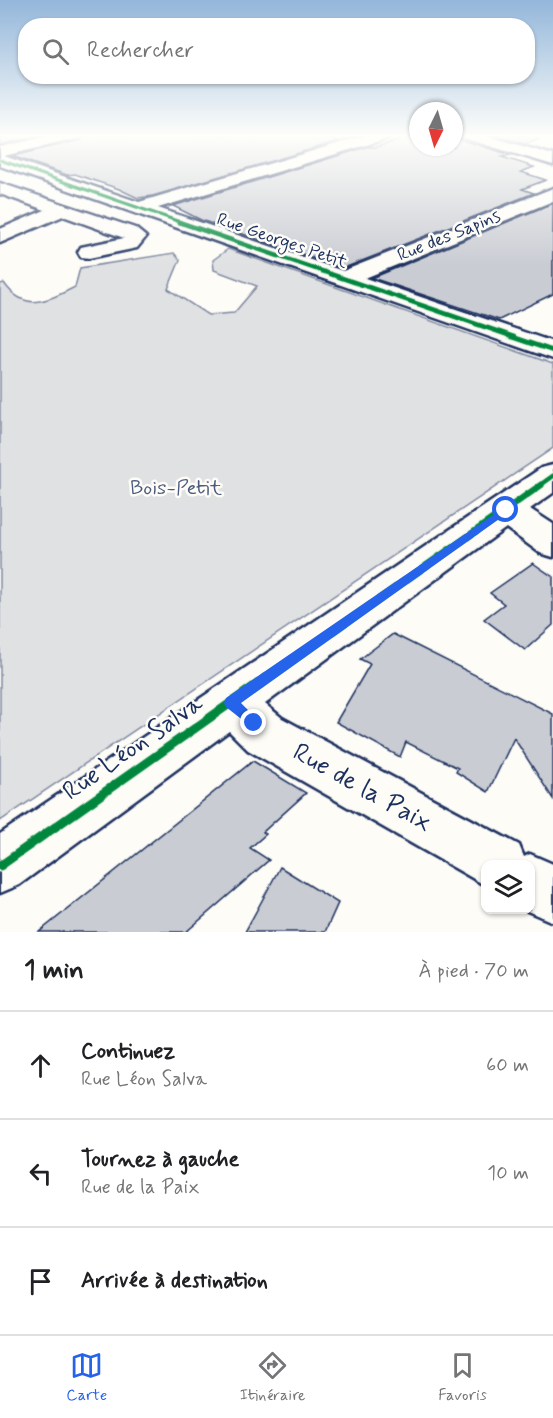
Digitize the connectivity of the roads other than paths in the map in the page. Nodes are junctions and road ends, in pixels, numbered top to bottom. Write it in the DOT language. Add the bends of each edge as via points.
graph roads {
  1 [pos="54,178"];
  2 [pos="238,178"];
  3 [pos="0,188"];
  4 [pos="553,194"];
  5 [pos="139,208"];
  6 [pos="61,210"];
  7 [pos="0,237"];
  8 [pos="89,252"];
  9 [pos="345,278"];
  10 [pos="553,351"];
  11 [pos="553,476"];
  12 [pos="506,510"];
  13 [pos="553,543"];
  14 [pos="231,703"];
  15 [pos="493,860"];
  16 [pos="0,866"];
  17 [pos="535,884"];
  18 [pos="553,894"];
  1 -- 5 [label="street, Rue Georges Petit"];
  2 -- 5 [label="street"];
  3 -- 6 [label="street"];
  4 -- 9 [label="street, Rue des Sapins"];
  5 -- 9 [label="street, Rue Georges Petit"];
  6 -- 7 [label="street"];
  6 -- 8 [label="street" via="136,237 130,244"];
  9 -- 10 [label="street, Rue Georges Petit"];
  11 -- 12 [label="street, Rue Léon Salva"];
  12 -- 13 [label="street"];
  12 -- 14 [label="street, Rue Léon Salva"];
  14 -- 15 [label="street, Rue de la Paix" via="265,734"];
  14 -- 16 [label="street, Rue Léon Salva"];
  17 -- 18 [label="street"];
}
